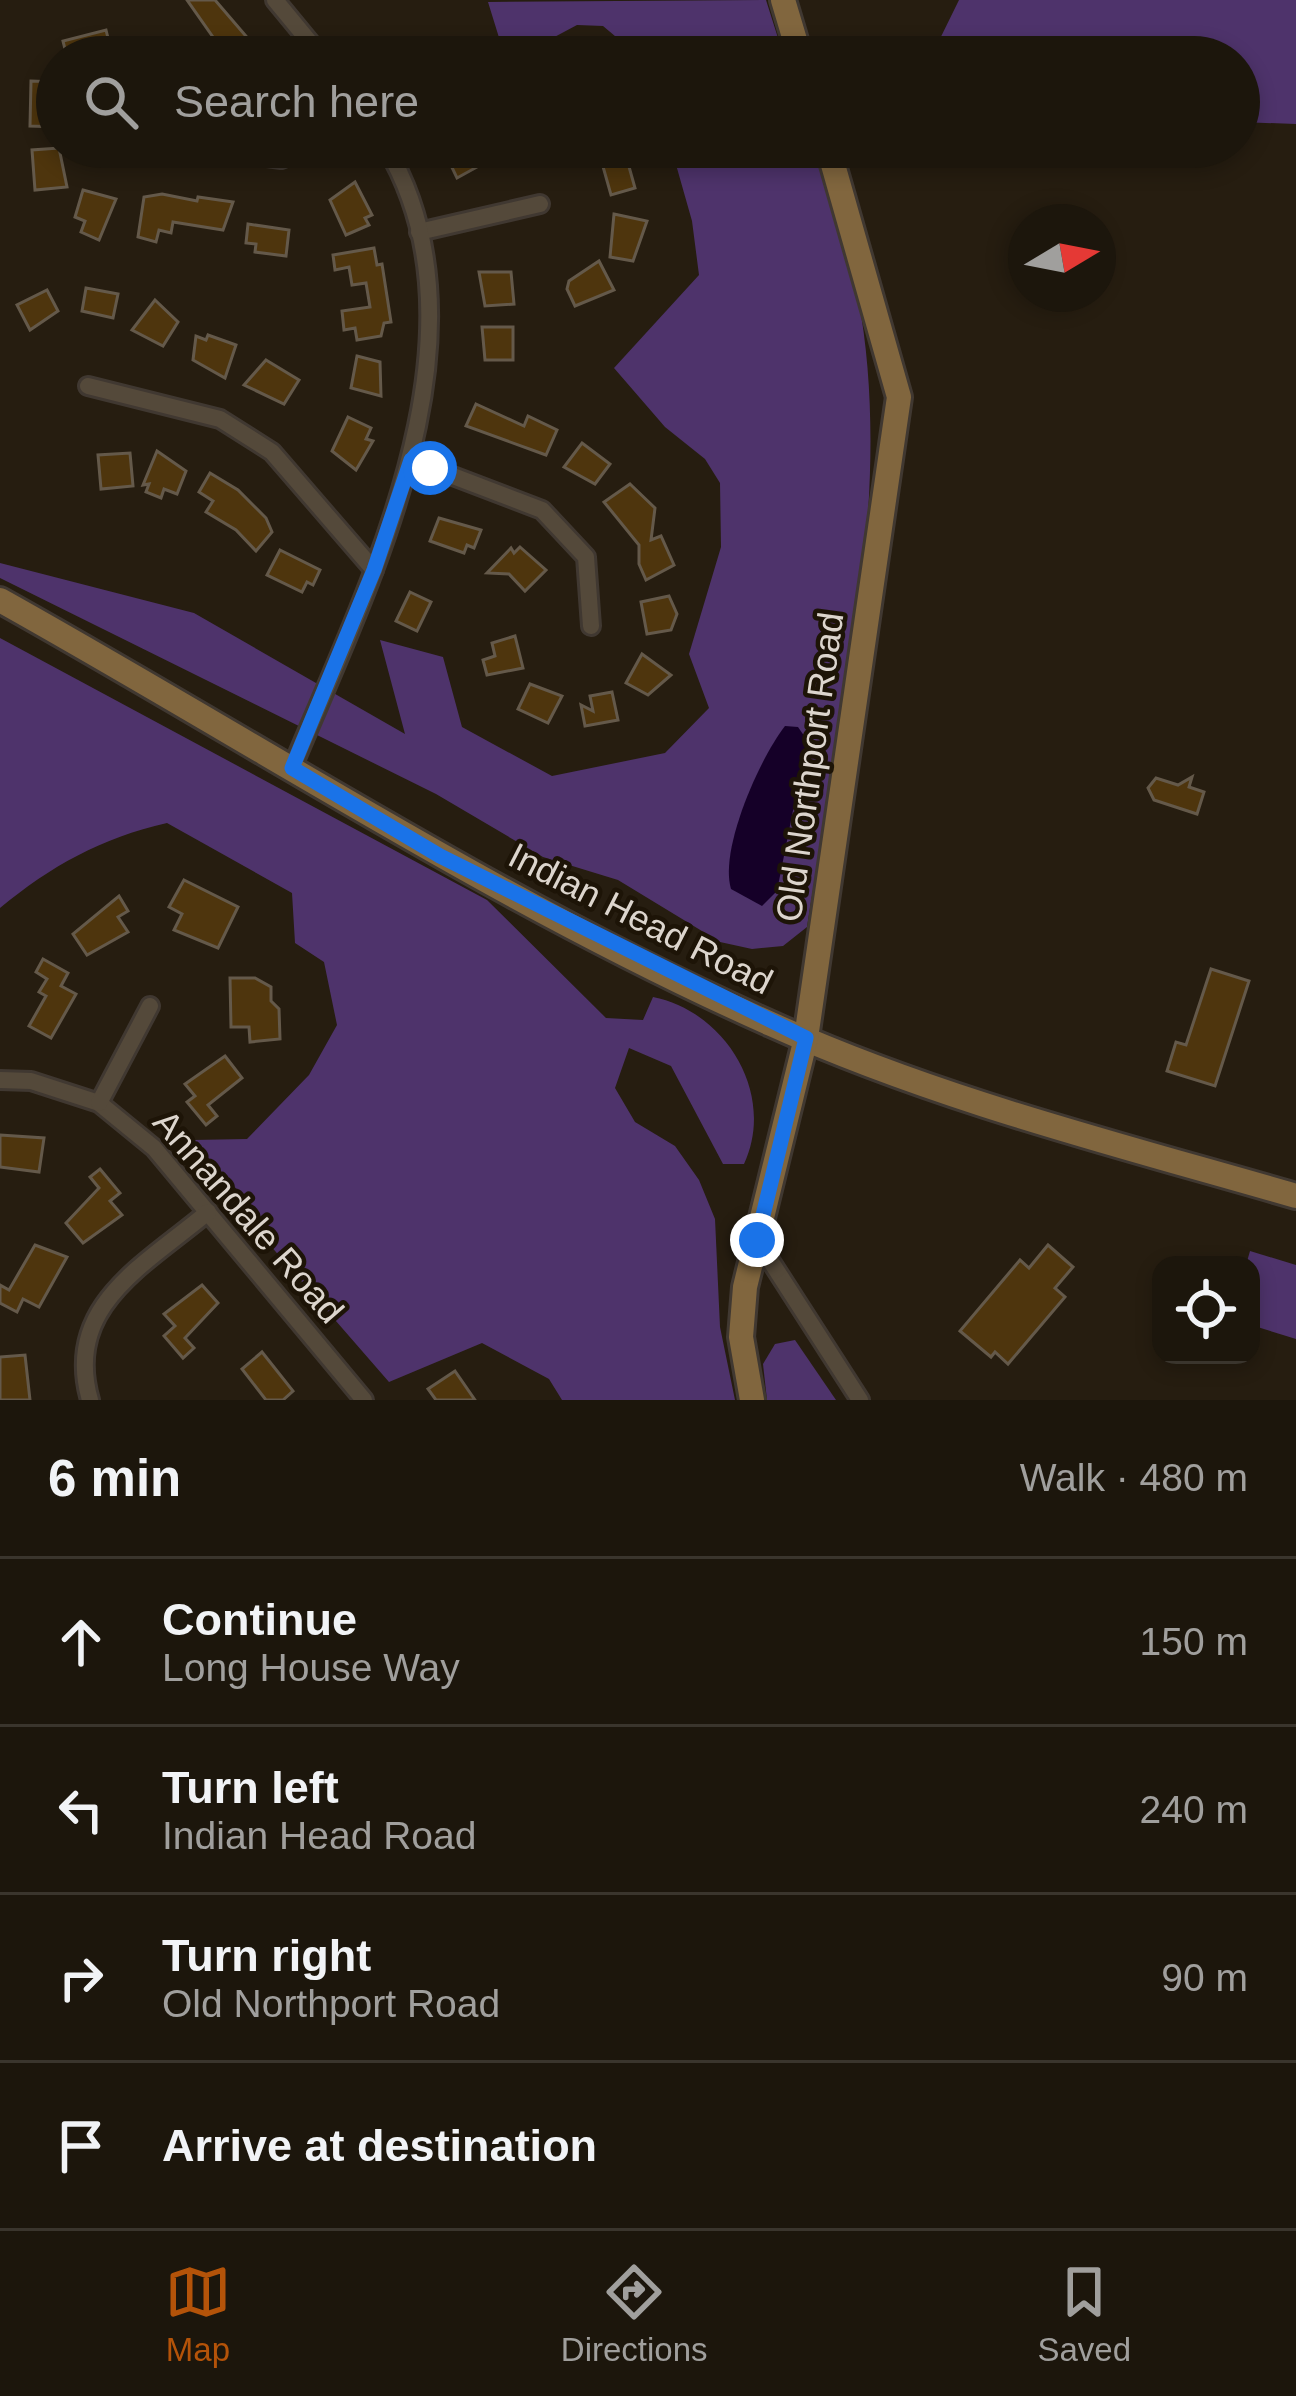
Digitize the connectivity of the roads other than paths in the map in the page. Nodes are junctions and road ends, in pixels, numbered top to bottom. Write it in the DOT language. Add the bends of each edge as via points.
graph roads {
  1 [pos="275,0"];
  2 [pos="783,0"];
  3 [pos="305,36"];
  4 [pos="794,36"];
  5 [pos="394,168"];
  6 [pos="834,168"];
  7 [pos="540,204"];
  8 [pos="419,232"];
  9 [pos="88,386"];
  10 [pos="411,460"];
  11 [pos="374,570"];
  12 [pos="0,600"];
  13 [pos="591,626"];
  14 [pos="292,768"];
  15 [pos="150,1006"];
  16 [pos="806,1038"];
  17 [pos="0,1080"];
  18 [pos="99,1103"];
  19 [pos="1296,1196"];
  20 [pos="208,1212"];
  21 [pos="757,1240"];
  22 [pos="90,1400"];
  23 [pos="364,1400"];
  24 [pos="752,1400"];
  25 [pos="860,1400"];
  1 -- 3 [label="street"];
  2 -- 4 [label="main road"];
  5 -- 8 [label="street"];
  6 -- 16 [label="main road, Old Northport Road" via="899,398"];
  7 -- 8 [label="street"];
  8 -- 10 [label="street" via="431,308"];
  9 -- 11 [label="street" via="220,419 272,452"];
  10 -- 11 [label="street"];
  10 -- 13 [label="street" via="542,510 586,557"];
  11 -- 14 [label="street"];
  12 -- 14 [label="main road, Indian Head Road"];
  14 -- 16 [label="main road, Indian Head Road" via="440,856"];
  15 -- 18 [label="street"];
  16 -- 19 [label="main road, Indian Head Road" via="957,1097"];
  16 -- 21 [label="main road, Old Northport Road"];
  17 -- 18 [label="street, Annandale Road" via="32,1081"];
  18 -- 20 [label="street, Annandale Road" via="154,1148"];
  20 -- 22 [label="street" via="109,1297 87,1327 83,1376"];
  20 -- 23 [label="street, Annandale Road"];
  21 -- 24 [label="main road, Old Northport Road" via="741,1337"];
  21 -- 25 [label="street"];
}
